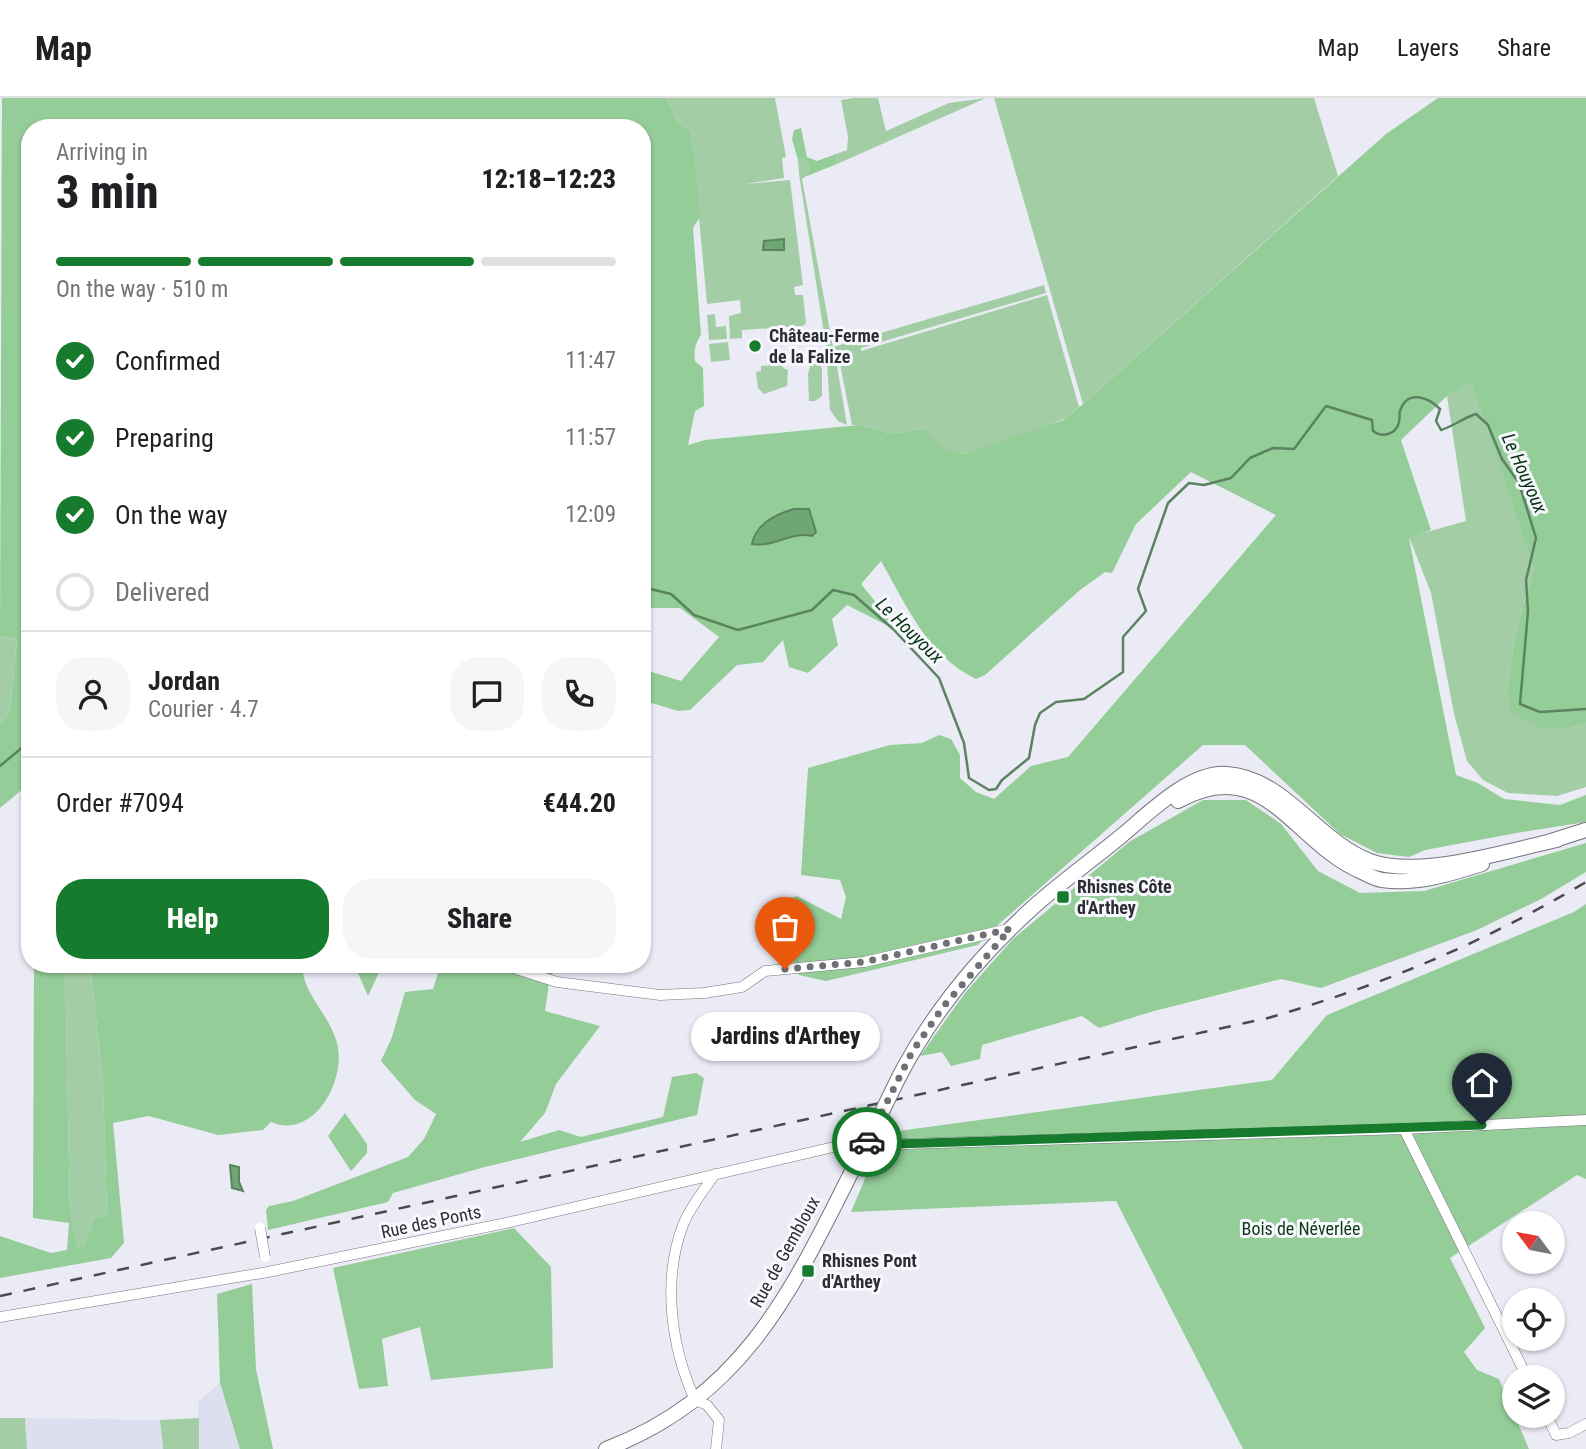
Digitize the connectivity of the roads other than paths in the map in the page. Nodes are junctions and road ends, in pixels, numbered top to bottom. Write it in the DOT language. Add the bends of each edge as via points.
graph roads {
  1 [pos="1586,830"];
  2 [pos="1010,929"];
  3 [pos="529,973"];
  4 [pos="1586,1120"];
  5 [pos="1404,1129"];
  6 [pos="868,1138"];
  7 [pos="715,1174"];
  8 [pos="260,1228"];
  9 [pos="268,1272"];
  10 [pos="0,1317"];
  11 [pos="1521,1365"];
  12 [pos="695,1400"];
  13 [pos="1586,1424"];
  14 [pos="1552,1428"];
  15 [pos="606,1449"];
  16 [pos="716,1449"];
  1 -- 2 [label="main road, Rue de Gembloux" via="1439,864 1400,868 1369,861 1250,778 1208,776 1162,802"];
  2 -- 3 [label="street" via="864,962 765,971 742,988 704,993 660,995 557,982"];
  2 -- 6 [label="main road, Rue de Gembloux, bridge" via="943,1007 912,1052"];
  4 -- 5 [label="street, Rue des Ponts"];
  5 -- 6 [label="street, Rue des Ponts"];
  5 -- 11 [label="street"];
  6 -- 7 [label="street, Rue des Ponts"];
  6 -- 12 [label="main road, Rue de Gembloux" via="773,1317 746,1353"];
  7 -- 9 [label="street, Rue des Ponts"];
  7 -- 12 [label="street" via="684,1223 670,1297 678,1346"];
  8 -- 9 [label="street, bridge"];
  9 -- 10 [label="street, Rue des Ponts"];
  12 -- 15 [label="main road, Rue de Gembloux"];
  12 -- 16 [label="street" via="707,1405 719,1420"];
  13 -- 14 [label="street" via="1556,1435"];
}
